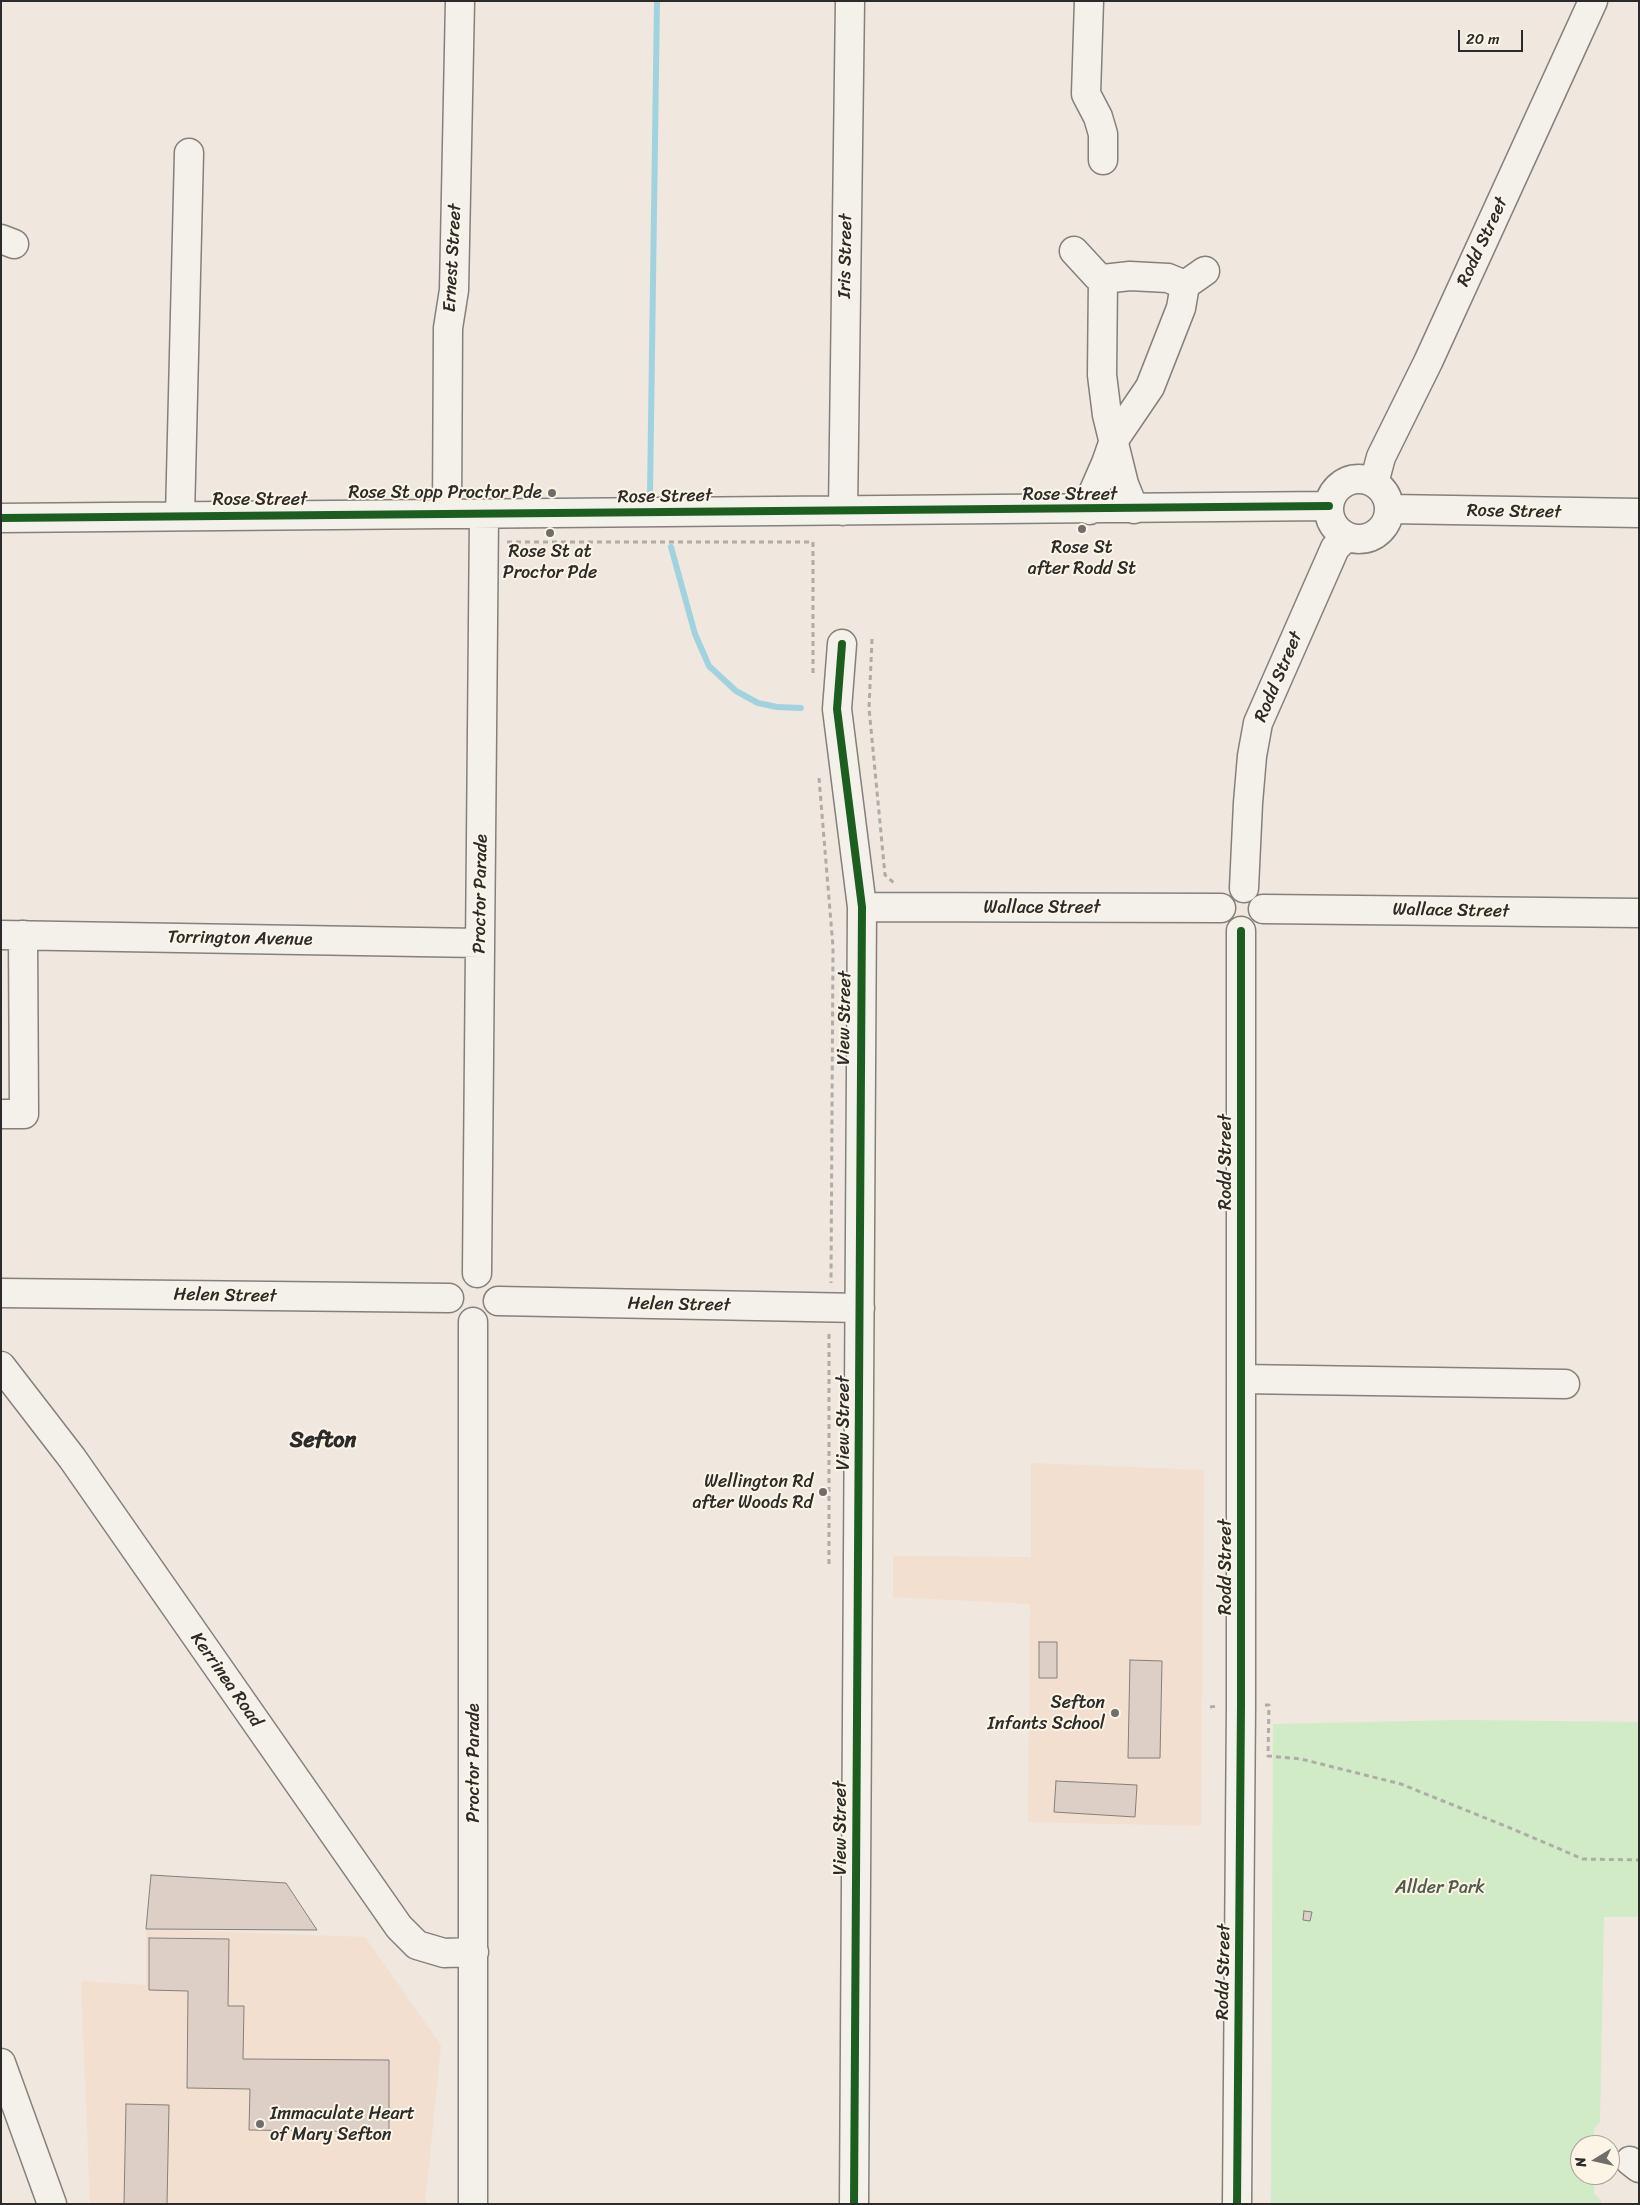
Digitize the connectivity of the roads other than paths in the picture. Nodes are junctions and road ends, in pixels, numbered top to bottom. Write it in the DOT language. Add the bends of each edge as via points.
graph roads {
  1 [pos="460,1"];
  2 [pos="850,1"];
  3 [pos="1089,1"];
  4 [pos="1594,1"];
  5 [pos="190,153"];
  6 [pos="1103,160"];
  7 [pos="1074,251"];
  8 [pos="1103,279"];
  9 [pos="1114,440"];
  10 [pos="1374,483"];
  11 [pos="1329,506"];
  12 [pos="1134,509"];
  13 [pos="1389,509"];
  14 [pos="1090,510"];
  15 [pos="843,511"];
  16 [pos="1639,513"];
  17 [pos="447,514"];
  18 [pos="484,514"];
  19 [pos="180,516"];
  20 [pos="1,518"];
  21 [pos="1346,537"];
  22 [pos="842,644"];
  23 [pos="1244,888"];
  24 [pos="862,907"];
  25 [pos="1221,908"];
  26 [pos="1263,909"];
  27 [pos="1639,913"];
  28 [pos="1241,931"];
  29 [pos="12,935"];
  30 [pos="479,943"];
  31 [pos="1,1114"];
  32 [pos="477,1273"];
  33 [pos="1,1293"];
  34 [pos="449,1298"];
  35 [pos="498,1301"];
  36 [pos="860,1308"];
  37 [pos="473,1322"];
  38 [pos="1,1366"];
  39 [pos="1241,1379"];
  40 [pos="1565,1384"];
  41 [pos="474,1952"];
  42 [pos="1,2063"];
  43 [pos="52,2204"];
  44 [pos="473,2204"];
  45 [pos="854,2204"];
  46 [pos="1237,2204"];
  1 -- 17 [label="street, Ernest Street" via="454,290 448,328"];
  2 -- 15 [label="street, Iris Street"];
  3 -- 6 [label="street" via="1086,94 1103,134"];
  4 -- 10 [label="street, Rodd Street" via="1381,457"];
  5 -- 19 [label="street"];
  7 -- 8 [label="street"];
  8 -- 9 [label="street, Rose Street" via="1102,375"];
  8 -- 9 [label="street, Rose Street" via="1130,276 1195,278 1150,387"];
  9 -- 12 [label="street, Rose Street" via="1124,484"];
  9 -- 14 [label="street, Rose Street" via="1092,495"];
  10 -- 11 [label="street" via="1356,478 1347,481 1332,493"];
  10 -- 13 [label="street" via="1387,499"];
  11 -- 12 [label="street, Rose Street"];
  11 -- 21 [label="street" via="1330,520"];
  12 -- 14 [label="street, Rose Street"];
  13 -- 16 [label="street, Rose Street"];
  13 -- 21 [label="street" via="1388,519 1375,535 1356,539"];
  14 -- 15 [label="street, Rose Street"];
  15 -- 18 [label="street, Rose Street"];
  17 -- 18 [label="street, Rose Street"];
  17 -- 19 [label="street, Rose Street"];
  18 -- 30 [label="street, Proctor Parade"];
  19 -- 20 [label="street, Rose Street"];
  21 -- 23 [label="street, Rodd Street" via="1335,548 1258,723 1248,803"];
  22 -- 24 [label="street, View Street" via="837,708"];
  23 -- 25 [label="street" via="1229,892"];
  23 -- 26 [label="street" via="1255,892"];
  24 -- 25 [label="street, Wallace Street"];
  24 -- 36 [label="street, View Street"];
  25 -- 28 [label="street" via="1226,924"];
  26 -- 27 [label="street, Wallace Street"];
  26 -- 28 [label="street" via="1258,924"];
  28 -- 39 [label="street, Rodd Street"];
  29 -- 30 [label="street, Torrington Avenue"];
  29 -- 31 [label="street" via="24,1114"];
  30 -- 32 [label="street, Proctor Parade"];
  32 -- 34 [label="street" via="462,1276 456,1281"];
  32 -- 35 [label="street" via="493,1281"];
  33 -- 34 [label="street, Helen Street"];
  34 -- 37 [label="street" via="458,1316"];
  35 -- 36 [label="street, Helen Street"];
  35 -- 37 [label="street" via="488,1319"];
  36 -- 45 [label="street, View Street"];
  37 -- 41 [label="street, Proctor Parade"];
  38 -- 41 [label="street, Kerrinea Road" via="72,1458 399,1928 416,1945 444,1953"];
  39 -- 40 [label="street"];
  39 -- 46 [label="street, Rodd Street"];
  41 -- 44 [label="street, Proctor Parade"];
  42 -- 43 [label="street"];
}
